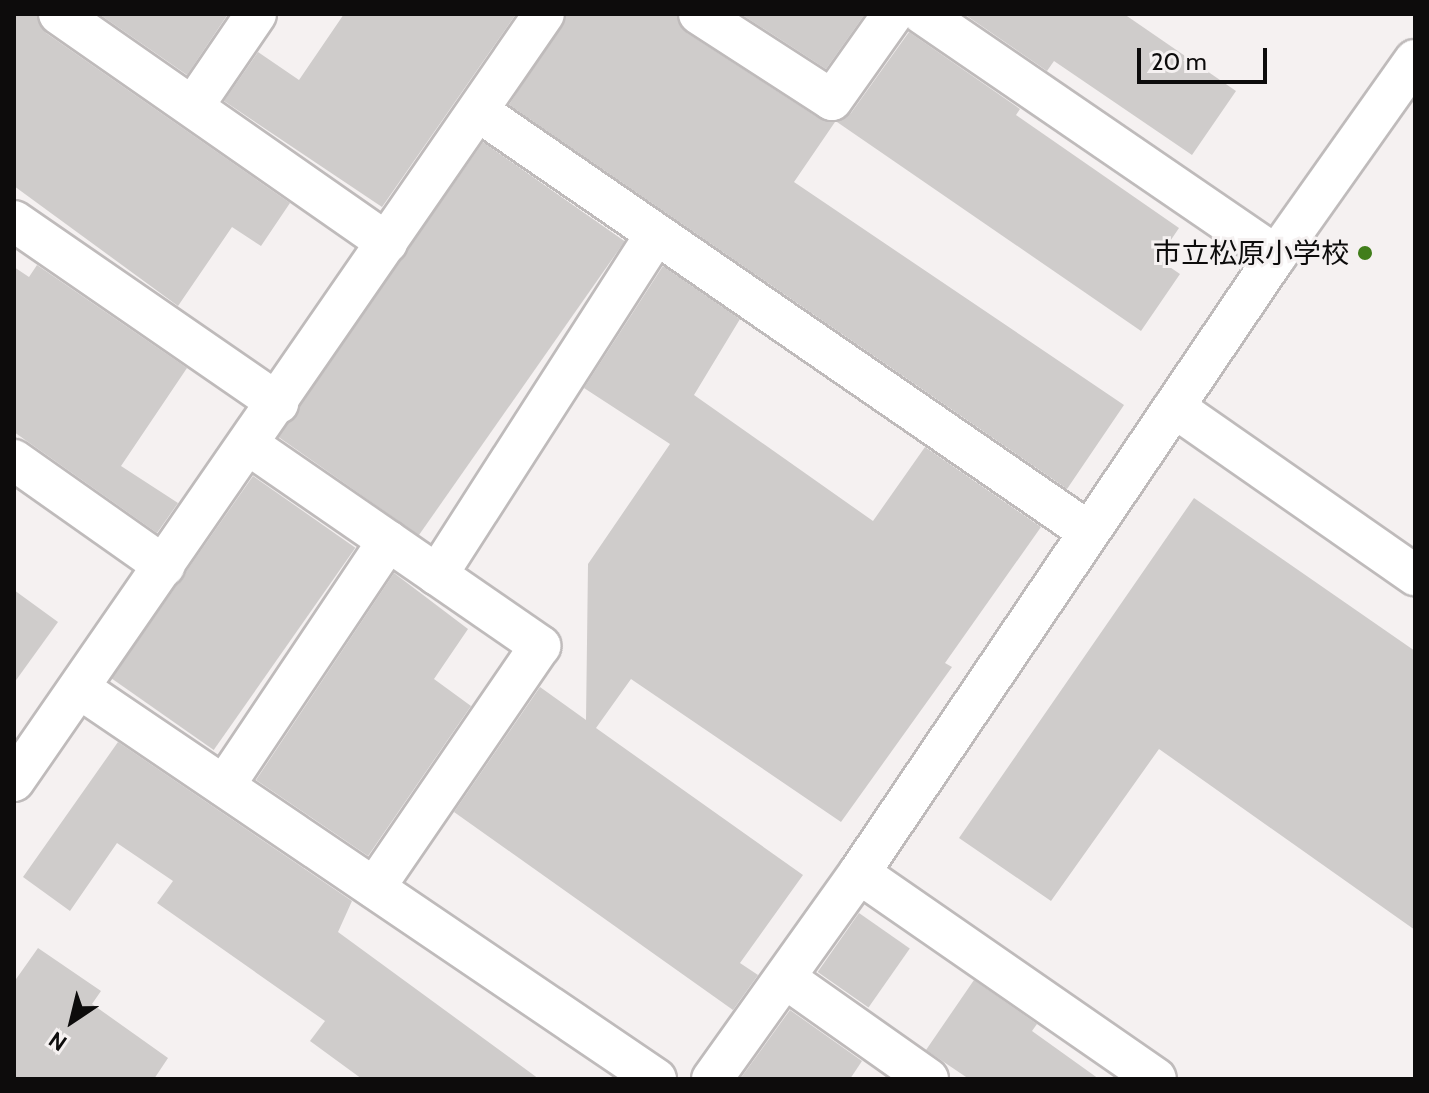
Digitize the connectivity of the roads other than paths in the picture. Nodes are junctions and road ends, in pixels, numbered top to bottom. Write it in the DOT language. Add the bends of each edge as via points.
graph roads {
  1 [pos="59,14"];
  2 [pos="256,14"];
  3 [pos="544,14"];
  4 [pos="699,14"];
  5 [pos="893,14"];
  6 [pos="923,14"];
  7 [pos="1415,60"];
  8 [pos="194,105"];
  9 [pos="478,111"];
  10 [pos="14,221"];
  11 [pos="656,234"];
  12 [pos="387,243"];
  13 [pos="1276,256"];
  14 [pos="278,403"];
  15 [pos="1174,407"];
  16 [pos="249,445"];
  17 [pos="14,460"];
  18 [pos="1089,532"];
  19 [pos="388,541"];
  20 [pos="164,566"];
  21 [pos="437,575"];
  22 [pos="1415,575"];
  23 [pos="79,688"];
  24 [pos="14,781"];
  25 [pos="224,786"];
  26 [pos="859,873"];
  27 [pos="374,888"];
  28 [pos="785,978"];
  29 [pos="877,1065"];
  30 [pos="656,1079"];
  31 [pos="712,1079"];
  32 [pos="928,1079"];
  33 [pos="1156,1079"];
  1 -- 8 [label="street"];
  2 -- 8 [label="street"];
  3 -- 9 [label="street"];
  4 -- 5 [label="street" via="832,100"];
  6 -- 13 [label="street"];
  7 -- 13 [label="street"];
  8 -- 12 [label="street"];
  9 -- 11 [label="street"];
  9 -- 12 [label="street"];
  10 -- 14 [label="street"];
  11 -- 18 [label="street"];
  11 -- 21 [label="street"];
  12 -- 14 [label="street"];
  13 -- 15 [label="street"];
  14 -- 16 [label="street"];
  15 -- 18 [label="street"];
  15 -- 22 [label="street"];
  16 -- 19 [label="street"];
  16 -- 20 [label="street"];
  17 -- 20 [label="street"];
  18 -- 26 [label="street"];
  19 -- 21 [label="street"];
  19 -- 25 [label="street"];
  20 -- 23 [label="street"];
  21 -- 27 [label="street" via="540,646"];
  23 -- 24 [label="street"];
  23 -- 25 [label="street"];
  25 -- 27 [label="street"];
  26 -- 28 [label="street"];
  26 -- 33 [label="street"];
  27 -- 30 [label="street"];
  28 -- 29 [label="street"];
  28 -- 31 [label="street"];
  29 -- 32 [label="street"];
}
